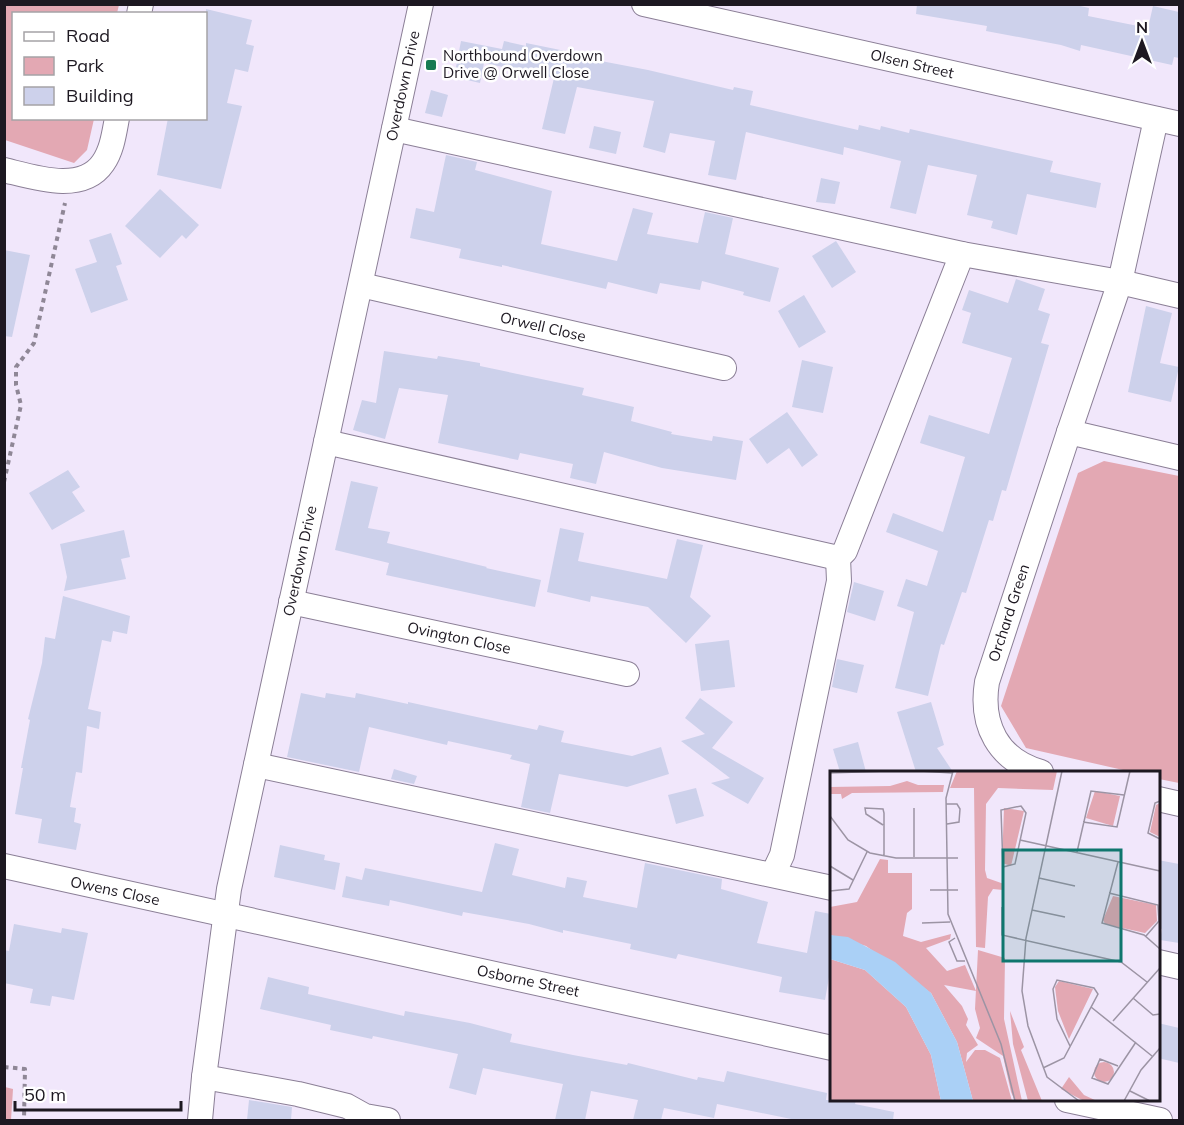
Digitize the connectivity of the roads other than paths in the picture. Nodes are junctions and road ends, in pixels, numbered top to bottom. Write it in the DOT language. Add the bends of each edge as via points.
graph roads {
  1 [pos="421,4"];
  2 [pos="644,4"];
  3 [pos="741,15"];
  4 [pos="1156,118"];
  5 [pos="117,120"];
  6 [pos="1179,124"];
  7 [pos="394,129"];
  8 [pos="4,170"];
  9 [pos="962,254"];
  10 [pos="1120,282"];
  11 [pos="361,285"];
  12 [pos="1179,296"];
  13 [pos="724,368"];
  14 [pos="1069,432"];
  15 [pos="326,442"];
  16 [pos="1179,458"];
  17 [pos="838,558"];
  18 [pos="291,602"];
  19 [pos="627,674"];
  20 [pos="256,765"];
  21 [pos="1037,771"];
  22 [pos="1160,799"];
  23 [pos="1179,804"];
  24 [pos="4,866"];
  25 [pos="773,874"];
  26 [pos="830,888"];
  27 [pos="225,915"];
  28 [pos="1160,962"];
  29 [pos="1179,967"];
  30 [pos="830,1048"];
  31 [pos="204,1077"];
  32 [pos="1072,1101"];
  33 [pos="372,1119"];
  34 [pos="200,1120"];
  35 [pos="1160,1120"];
  1 -- 7 [label="street, Overdown Drive"];
  2 -- 3 [label="street, Olsen Street"];
  3 -- 4 [label="street, Olsen Street"];
  4 -- 6 [label="street, Olsen Street"];
  4 -- 10 [label="street, Orchard Green"];
  5 -- 8 [label="street" via="113,141 101,166 93,172 61,182"];
  7 -- 9 [label="street"];
  7 -- 11 [label="street, Overdown Drive"];
  9 -- 10 [label="street"];
  9 -- 17 [label="street" via="845,551"];
  10 -- 12 [label="street"];
  10 -- 14 [label="street, Orchard Green"];
  11 -- 13 [label="street, Orwell Close"];
  11 -- 15 [label="street, Overdown Drive"];
  14 -- 16 [label="street"];
  14 -- 21 [label="street, Orchard Green" via="984,697 992,735 1013,759"];
  15 -- 17 [label="street"];
  15 -- 18 [label="street, Overdown Drive"];
  17 -- 25 [label="street" via="839,581 782,855"];
  18 -- 19 [label="street, Ovington Close"];
  18 -- 20 [label="street, Overdown Drive"];
  20 -- 25 [label="street"];
  20 -- 27 [label="street, Overdown Drive"];
  22 -- 23 [label="street"];
  24 -- 27 [label="street, Owens Close"];
  25 -- 26 [label="street"];
  27 -- 30 [label="street, Osborne Street"];
  27 -- 31 [label="street, Overdown Drive"];
  28 -- 29 [label="street"];
  31 -- 33 [label="street" via="307,1096 346,1106"];
  31 -- 34 [label="street, Overdown Drive"];
  32 -- 35 [label="street"];
}
